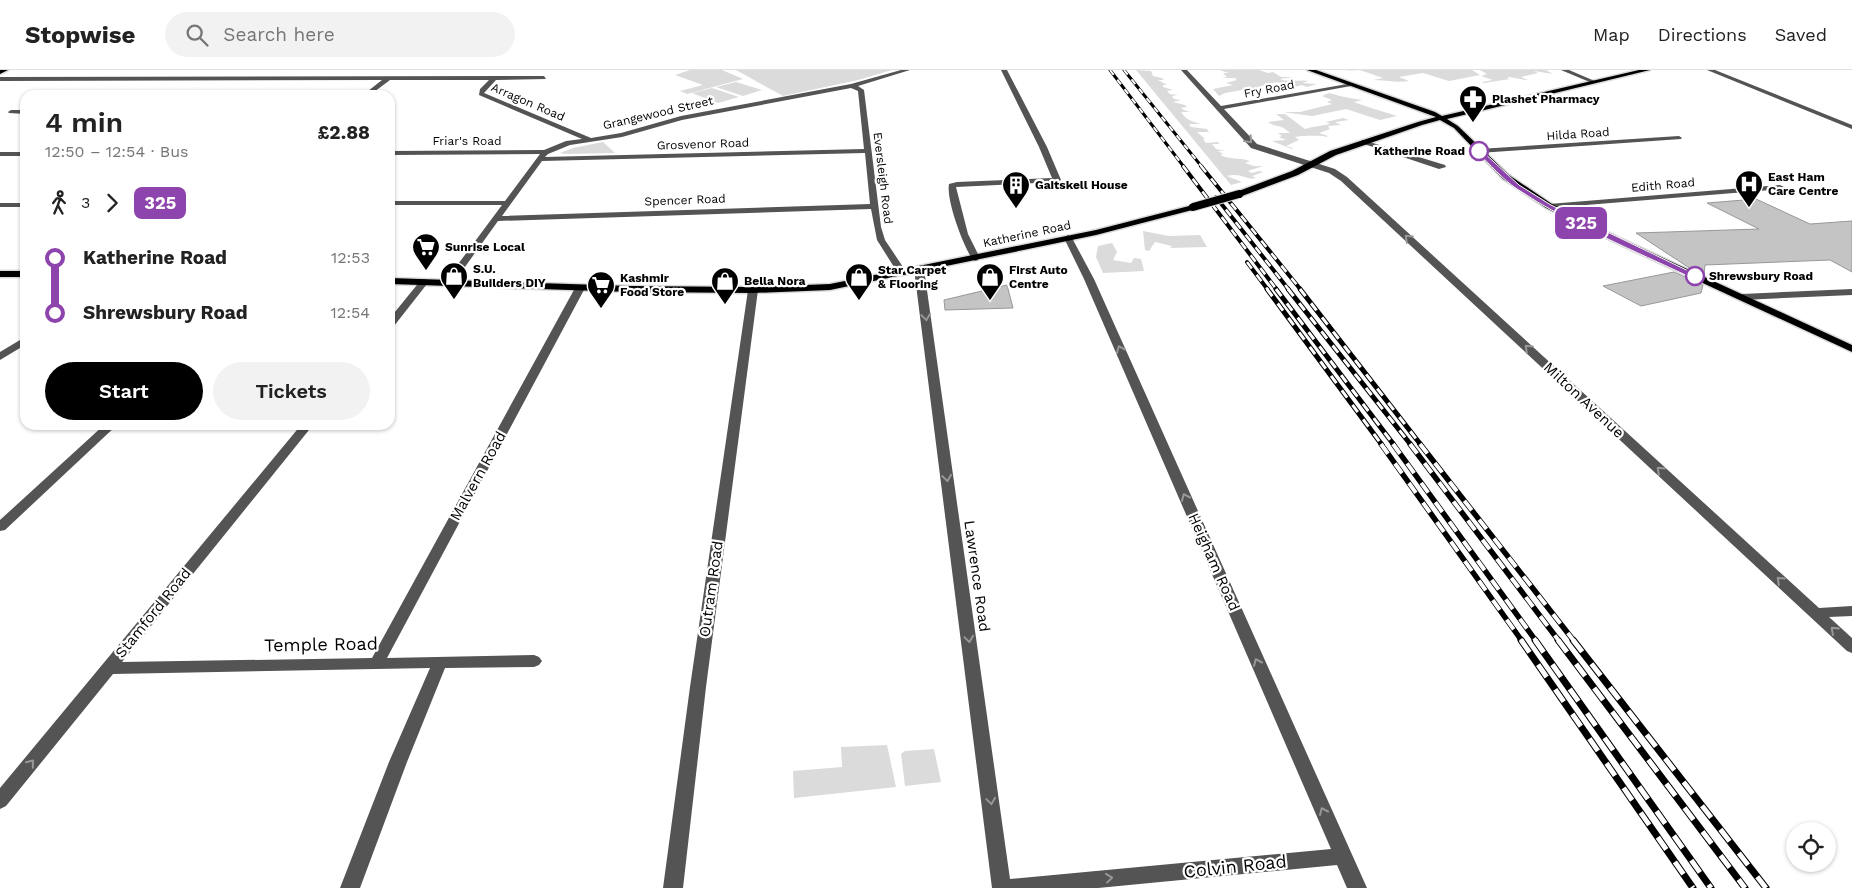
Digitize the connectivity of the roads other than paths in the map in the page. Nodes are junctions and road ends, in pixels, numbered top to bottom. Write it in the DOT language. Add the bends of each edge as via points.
graph roads {
  1 [pos="5,70"];
  2 [pos="348,70"];
  3 [pos="907,70"];
  4 [pos="1004,70"];
  5 [pos="1184,70"];
  6 [pos="1310,70"];
  7 [pos="1564,70"];
  8 [pos="1647,70"];
  9 [pos="1710,70"];
  10 [pos="0,72"];
  11 [pos="496,77"];
  12 [pos="336,78"];
  13 [pos="389,78"];
  14 [pos="544,78"];
  15 [pos="0,79"];
  16 [pos="1594,82"];
  17 [pos="1351,84"];
  18 [pos="852,86"];
  19 [pos="373,90"];
  20 [pos="1220,108"];
  21 [pos="11,112"];
  22 [pos="20,112"];
  23 [pos="1442,117"];
  24 [pos="1852,127"];
  25 [pos="1679,138"];
  26 [pos="589,140"];
  27 [pos="1364,142"];
  28 [pos="868,150"];
  29 [pos="1479,151"];
  30 [pos="545,152"];
  31 [pos="395,153"];
  32 [pos="0,154"];
  33 [pos="20,154"];
  34 [pos="540,159"];
  35 [pos="1310,165"];
  36 [pos="1442,167"];
  37 [pos="1780,187"];
  38 [pos="395,203"];
  39 [pos="508,203"];
  40 [pos="20,204"];
  41 [pos="0,205"];
  42 [pos="875,206"];
  43 [pos="1549,206"];
  44 [pos="496,219"];
  45 [pos="1068,238"];
  46 [pos="976,258"];
  47 [pos="919,269"];
  48 [pos="902,272"];
  49 [pos="0,274"];
  50 [pos="20,274"];
  51 [pos="395,281"];
  52 [pos="424,282"];
  53 [pos="449,283"];
  54 [pos="580,288"];
  55 [pos="753,290"];
  56 [pos="1852,292"];
  57 [pos="1742,297"];
  58 [pos="395,318"];
  59 [pos="20,343"];
  60 [pos="1852,349"];
  61 [pos="0,357"];
  62 [pos="106,430"];
  63 [pos="303,430"];
  64 [pos="0,526"];
  65 [pos="1852,611"];
  66 [pos="1816,613"];
  67 [pos="1852,647"];
  68 [pos="534,661"];
  69 [pos="440,662"];
  70 [pos="376,664"];
  71 [pos="108,668"];
  72 [pos="0,801"];
  73 [pos="1342,856"];
  74 [pos="350,888"];
  75 [pos="673,888"];
  76 [pos="1002,888"];
  77 [pos="1008,888"];
  78 [pos="1357,888"];
  1 -- 10 [label="main road"];
  2 -- 12 [label="street"];
  3 -- 18 [label="street, Grangewood Street"];
  4 -- 46 [label="street" via="1057,180 952,186 967,239"];
  5 -- 20 [label="street, Milton Avenue"];
  6 -- 17 [label="main road"];
  7 -- 16 [label="street"];
  8 -- 16 [label="main road, Katherine Road"];
  9 -- 24 [label="street"];
  11 -- 13 [label="street, Arragon Road"];
  11 -- 14 [label="street, Arragon Road"];
  11 -- 26 [label="street, Arragon Road" via="481,94"];
  12 -- 13 [label="street, Arragon Road"];
  12 -- 15 [label="street, Arragon Road"];
  13 -- 19 [label="street"];
  16 -- 23 [label="main road, Katherine Road"];
  17 -- 20 [label="street, Fry Road"];
  17 -- 23 [label="main road"];
  18 -- 26 [label="street, Grangewood Street" via="681,118 622,135"];
  18 -- 28 [label="street, Eversleigh Road" via="860,90"];
  20 -- 35 [label="street, Milton Avenue, one-way" via="1254,146"];
  21 -- 22 [label="street"];
  23 -- 27 [label="main road, Katherine Road"];
  23 -- 29 [label="main road"];
  25 -- 29 [label="street, Hilda Road"];
  26 -- 30 [label="street, Grangewood Street"];
  27 -- 35 [label="main road, Katherine Road"];
  27 -- 36 [label="street"];
  28 -- 34 [label="street, Grosvenor Road"];
  28 -- 42 [label="street, Eversleigh Road"];
  29 -- 43 [label="main road" via="1517,186"];
  30 -- 31 [label="street, Friar's Road"];
  30 -- 34 [label="street"];
  32 -- 33 [label="street"];
  34 -- 39 [label="street"];
  35 -- 45 [label="main road, Katherine Road, bridge" via="1239,194"];
  66 -- 35 [label="street, Milton Avenue, one-way" via="1338,174"];
  37 -- 43 [label="street, Edith Road"];
  38 -- 39 [label="street"];
  39 -- 44 [label="street"];
  40 -- 41 [label="street"];
  42 -- 44 [label="street, Spencer Road"];
  42 -- 48 [label="street, Eversleigh Road" via="880,240"];
  43 -- 57 [label="main road"];
  44 -- 53 [label="street"];
  45 -- 46 [label="main road, Katherine Road"];
  73 -- 45 [label="street, Heigham Road, one-way" via="1089,279"];
  46 -- 47 [label="main road, Katherine Road"];
  47 -- 48 [label="main road, Katherine Road"];
  47 -- 76 [label="street, Lawrence Road, one-way"];
  48 -- 55 [label="main road, Katherine Road" via="830,288"];
  49 -- 50 [label="main road"];
  51 -- 52 [label="main road, Katherine Road"];
  52 -- 53 [label="main road, Katherine Road"];
  52 -- 58 [label="street"];
  53 -- 54 [label="main road, Katherine Road"];
  54 -- 55 [label="main road, Katherine Road"];
  54 -- 70 [label="street, Malvern Road"];
  55 -- 75 [label="street, Outram Road"];
  56 -- 57 [label="street"];
  57 -- 60 [label="main road"];
  59 -- 61 [label="street"];
  62 -- 64 [label="street"];
  63 -- 71 [label="street, Stamford Road"];
  65 -- 66 [label="street"];
  67 -- 66 [label="street, Milton Avenue, one-way"];
  68 -- 69 [label="street, Temple Road"];
  69 -- 70 [label="street, Temple Road"];
  69 -- 74 [label="street"];
  70 -- 71 [label="street, Temple Road"];
  72 -- 71 [label="street, Stamford Road, one-way"];
  77 -- 73 [label="street, Colvin Road, one-way"];
  73 -- 78 [label="street, Heigham Road"];
}
